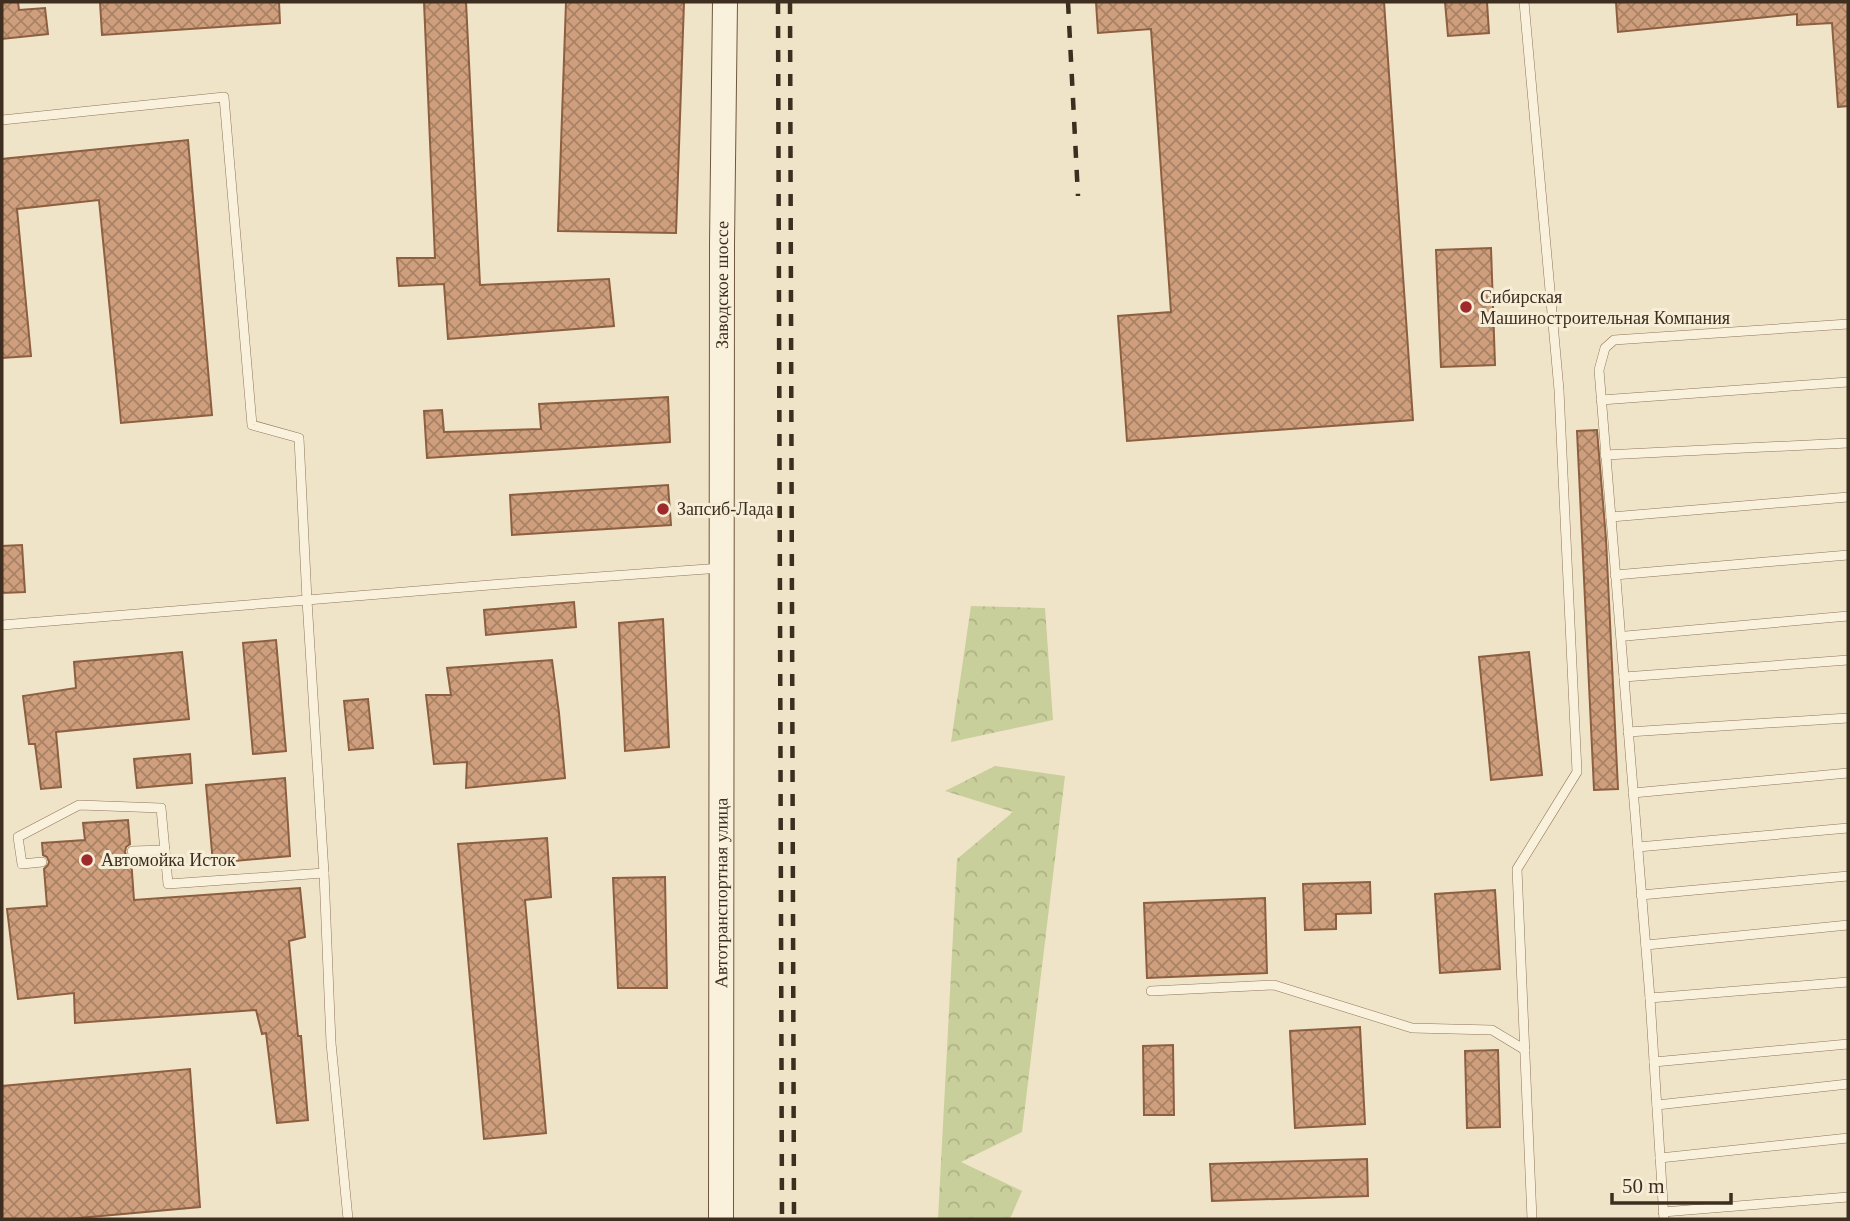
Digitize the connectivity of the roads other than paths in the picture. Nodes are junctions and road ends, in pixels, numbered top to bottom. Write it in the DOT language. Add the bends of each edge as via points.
graph roads {
  1 [pos="725,2"];
  2 [pos="1524,2"];
  3 [pos="2,120"];
  4 [pos="1848,324"];
  5 [pos="1848,382"];
  6 [pos="1601,400"];
  7 [pos="1848,443"];
  8 [pos="1605,455"];
  9 [pos="1848,497"];
  10 [pos="1611,517"];
  11 [pos="1848,555"];
  12 [pos="723,568"];
  13 [pos="1615,575"];
  14 [pos="307,600"];
  15 [pos="1848,616"];
  16 [pos="2,625"];
  17 [pos="1626,636"];
  18 [pos="1848,660"];
  19 [pos="1624,677"];
  20 [pos="1848,718"];
  21 [pos="1628,732"];
  22 [pos="1848,773"];
  23 [pos="1633,793"];
  24 [pos="1848,828"];
  25 [pos="1637,847"];
  26 [pos="165,850"];
  27 [pos="132,851"];
  28 [pos="42,862"];
  29 [pos="324,873"];
  30 [pos="1848,876"];
  31 [pos="1641,895"];
  32 [pos="1848,925"];
  33 [pos="1646,945"];
  34 [pos="1848,982"];
  35 [pos="1152,991"];
  36 [pos="1650,998"];
  37 [pos="1848,1044"];
  38 [pos="1525,1050"];
  39 [pos="1654,1062"];
  40 [pos="1848,1084"];
  41 [pos="1657,1105"];
  42 [pos="1848,1138"];
  43 [pos="1660,1158"];
  44 [pos="1848,1198"];
  45 [pos="1663,1215"];
  46 [pos="348,1219"];
  47 [pos="721,1219"];
  48 [pos="1532,1219"];
  1 -- 12 [label="main road, Заводское шоссе"];
  2 -- 38 [label="lane" via="1559,390 1577,772 1517,869"];
  3 -- 14 [label="lane" via="224,97 252,425 299,438"];
  4 -- 6 [label="lane" via="1614,340 1605,348 1599,370"];
  5 -- 6 [label="lane"];
  6 -- 8 [label="lane"];
  7 -- 8 [label="lane"];
  8 -- 10 [label="lane"];
  9 -- 10 [label="lane"];
  10 -- 13 [label="lane"];
  11 -- 13 [label="lane"];
  12 -- 14 [label="lane"];
  12 -- 47 [label="main road, Автотранспортная улица"];
  13 -- 19 [label="lane"];
  14 -- 16 [label="lane"];
  14 -- 29 [label="lane"];
  15 -- 17 [label="lane"];
  18 -- 19 [label="lane"];
  19 -- 21 [label="lane"];
  20 -- 21 [label="lane"];
  21 -- 23 [label="lane"];
  22 -- 23 [label="lane"];
  23 -- 25 [label="lane"];
  24 -- 25 [label="lane"];
  25 -- 31 [label="lane"];
  26 -- 27 [label="lane"];
  26 -- 28 [label="lane" via="161,808 79,805 18,837 22,864"];
  26 -- 29 [label="lane" via="168,884"];
  29 -- 46 [label="lane" via="331,1043"];
  30 -- 31 [label="lane"];
  31 -- 33 [label="lane"];
  32 -- 33 [label="lane"];
  33 -- 36 [label="lane"];
  34 -- 36 [label="lane"];
  35 -- 38 [label="lane" via="1274,985 1412,1028 1492,1030"];
  36 -- 39 [label="lane"];
  37 -- 39 [label="lane"];
  38 -- 48 [label="lane"];
  39 -- 41 [label="lane"];
  40 -- 41 [label="lane"];
  41 -- 43 [label="lane"];
  42 -- 43 [label="lane"];
  43 -- 45 [label="lane"];
  44 -- 45 [label="lane"];
}
